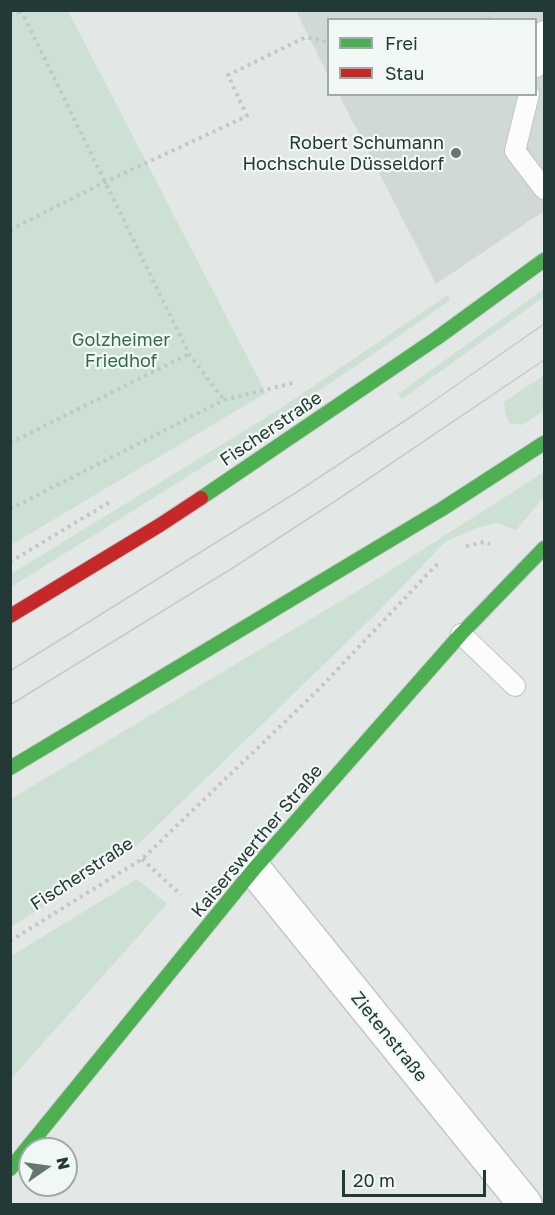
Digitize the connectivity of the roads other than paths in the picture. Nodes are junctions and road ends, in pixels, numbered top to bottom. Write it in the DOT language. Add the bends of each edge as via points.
graph roads {
  1 [pos="544,31"];
  2 [pos="537,62"];
  3 [pos="529,96"];
  4 [pos="544,189"];
  5 [pos="544,260"];
  6 [pos="544,443"];
  7 [pos="544,548"];
  8 [pos="10,616"];
  9 [pos="460,634"];
  10 [pos="515,686"];
  11 [pos="10,768"];
  12 [pos="254,869"];
  13 [pos="10,1169"];
  14 [pos="525,1204"];
  1 -- 2 [label="lane"];
  3 -- 4 [label="lane" via="515,151"];
  5 -- 8 [label="main road, Fischerstraße" via="278,447 160,525"];
  6 -- 11 [label="main road" via="442,509"];
  7 -- 9 [label="main road, Kaiserswerther Straße"];
  9 -- 10 [label="lane"];
  9 -- 12 [label="main road, Kaiserswerther Straße"];
  12 -- 13 [label="main road, Kaiserswerther Straße"];
  12 -- 14 [label="street, Zietenstraße"];
}
